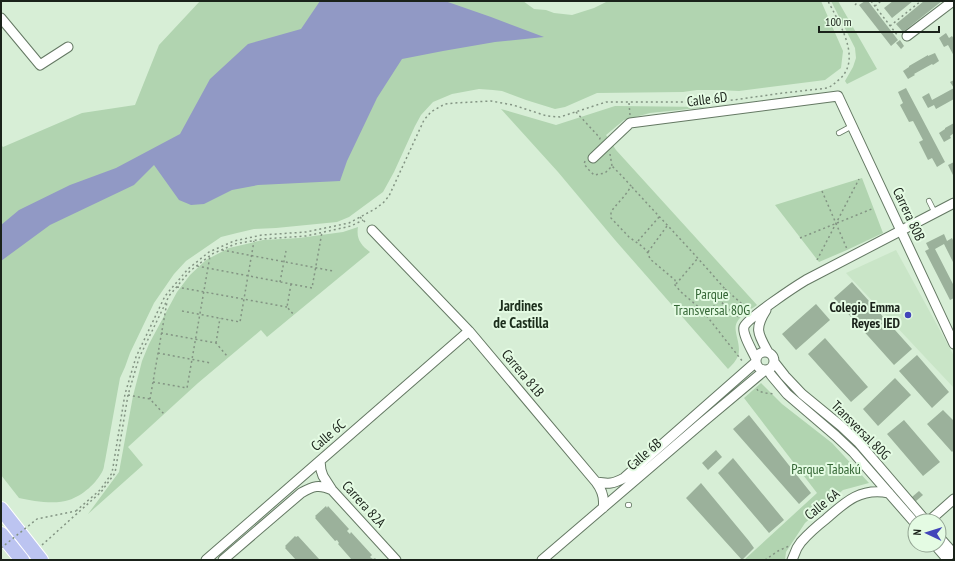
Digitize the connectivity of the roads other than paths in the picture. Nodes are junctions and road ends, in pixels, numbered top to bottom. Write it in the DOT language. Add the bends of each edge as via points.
graph roads {
  1 [pos="953,1"];
  2 [pos="1,18"];
  3 [pos="907,36"];
  4 [pos="68,47"];
  5 [pos="838,96"];
  6 [pos="852,126"];
  7 [pos="840,133"];
  8 [pos="589,158"];
  9 [pos="929,201"];
  10 [pos="954,203"];
  11 [pos="935,213"];
  12 [pos="372,230"];
  13 [pos="901,231"];
  14 [pos="768,307"];
  15 [pos="469,331"];
  16 [pos="954,344"];
  17 [pos="768,352"];
  18 [pos="756,360"];
  19 [pos="774,362"];
  20 [pos="766,370"];
  21 [pos="320,461"];
  22 [pos="596,482"];
  23 [pos="332,490"];
  24 [pos="888,493"];
  25 [pos="954,499"];
  26 [pos="603,508"];
  27 [pos="1,509"];
  28 [pos="920,513"];
  29 [pos="937,513"];
  30 [pos="907,514"];
  31 [pos="1,534"];
  32 [pos="947,546"];
  33 [pos="954,554"];
  34 [pos="37,556"];
  35 [pos="22,560"];
  36 [pos="206,560"];
  37 [pos="223,560"];
  38 [pos="396,560"];
  39 [pos="542,560"];
  40 [pos="792,560"];
  1 -- 3 [label="street"];
  2 -- 4 [label="street" via="40,65"];
  5 -- 6 [label="street, Carrera 80B"];
  5 -- 8 [label="street, Calle 6D" via="630,123"];
  6 -- 7 [label="lane"];
  6 -- 13 [label="street, Carrera 80B"];
  9 -- 11 [label="lane"];
  10 -- 11 [label="street"];
  11 -- 13 [label="street"];
  12 -- 15 [label="street, Carrera 81B"];
  13 -- 14 [label="street" via="806,280"];
  13 -- 16 [label="street, Carrera 80B"];
  14 -- 17 [label="street" via="758,327 761,340"];
  14 -- 18 [label="street" via="744,327 744,333"];
  15 -- 21 [label="street, Calle 6C"];
  15 -- 22 [label="street, Carrera 81B"];
  17 -- 18 [label="street" via="760,354"];
  17 -- 19 [label="street" via="772,354"];
  18 -- 20 [label="street" via="758,368"];
  18 -- 22 [label="street, Calle 6B" via="624,478 607,484"];
  19 -- 20 [label="street" via="771,368"];
  19 -- 28 [label="street, Transversal 80G" via="802,394 859,443"];
  20 -- 24 [label="street, Transversal 80G" via="787,394 853,452"];
  20 -- 26 [label="street, Calle 6B"];
  21 -- 23 [label="street, Carrera 82A" via="323,476"];
  21 -- 36 [label="street, Calle 6C"];
  22 -- 26 [label="street, Carrera 81B" via="603,493"];
  23 -- 37 [label="street" via="314,486 301,493"];
  23 -- 38 [label="street, Carrera 82A"];
  24 -- 30 [label="street, Transversal 80G"];
  24 -- 40 [label="street, Calle 6A" via="876,491 857,495 840,506 801,542"];
  25 -- 29 [label="street"];
  26 -- 39 [label="street, Calle 6B"];
  27 -- 34 [label="main road"];
  31 -- 35 [label="main road"];
  32 -- 33 [label="street"];
}
